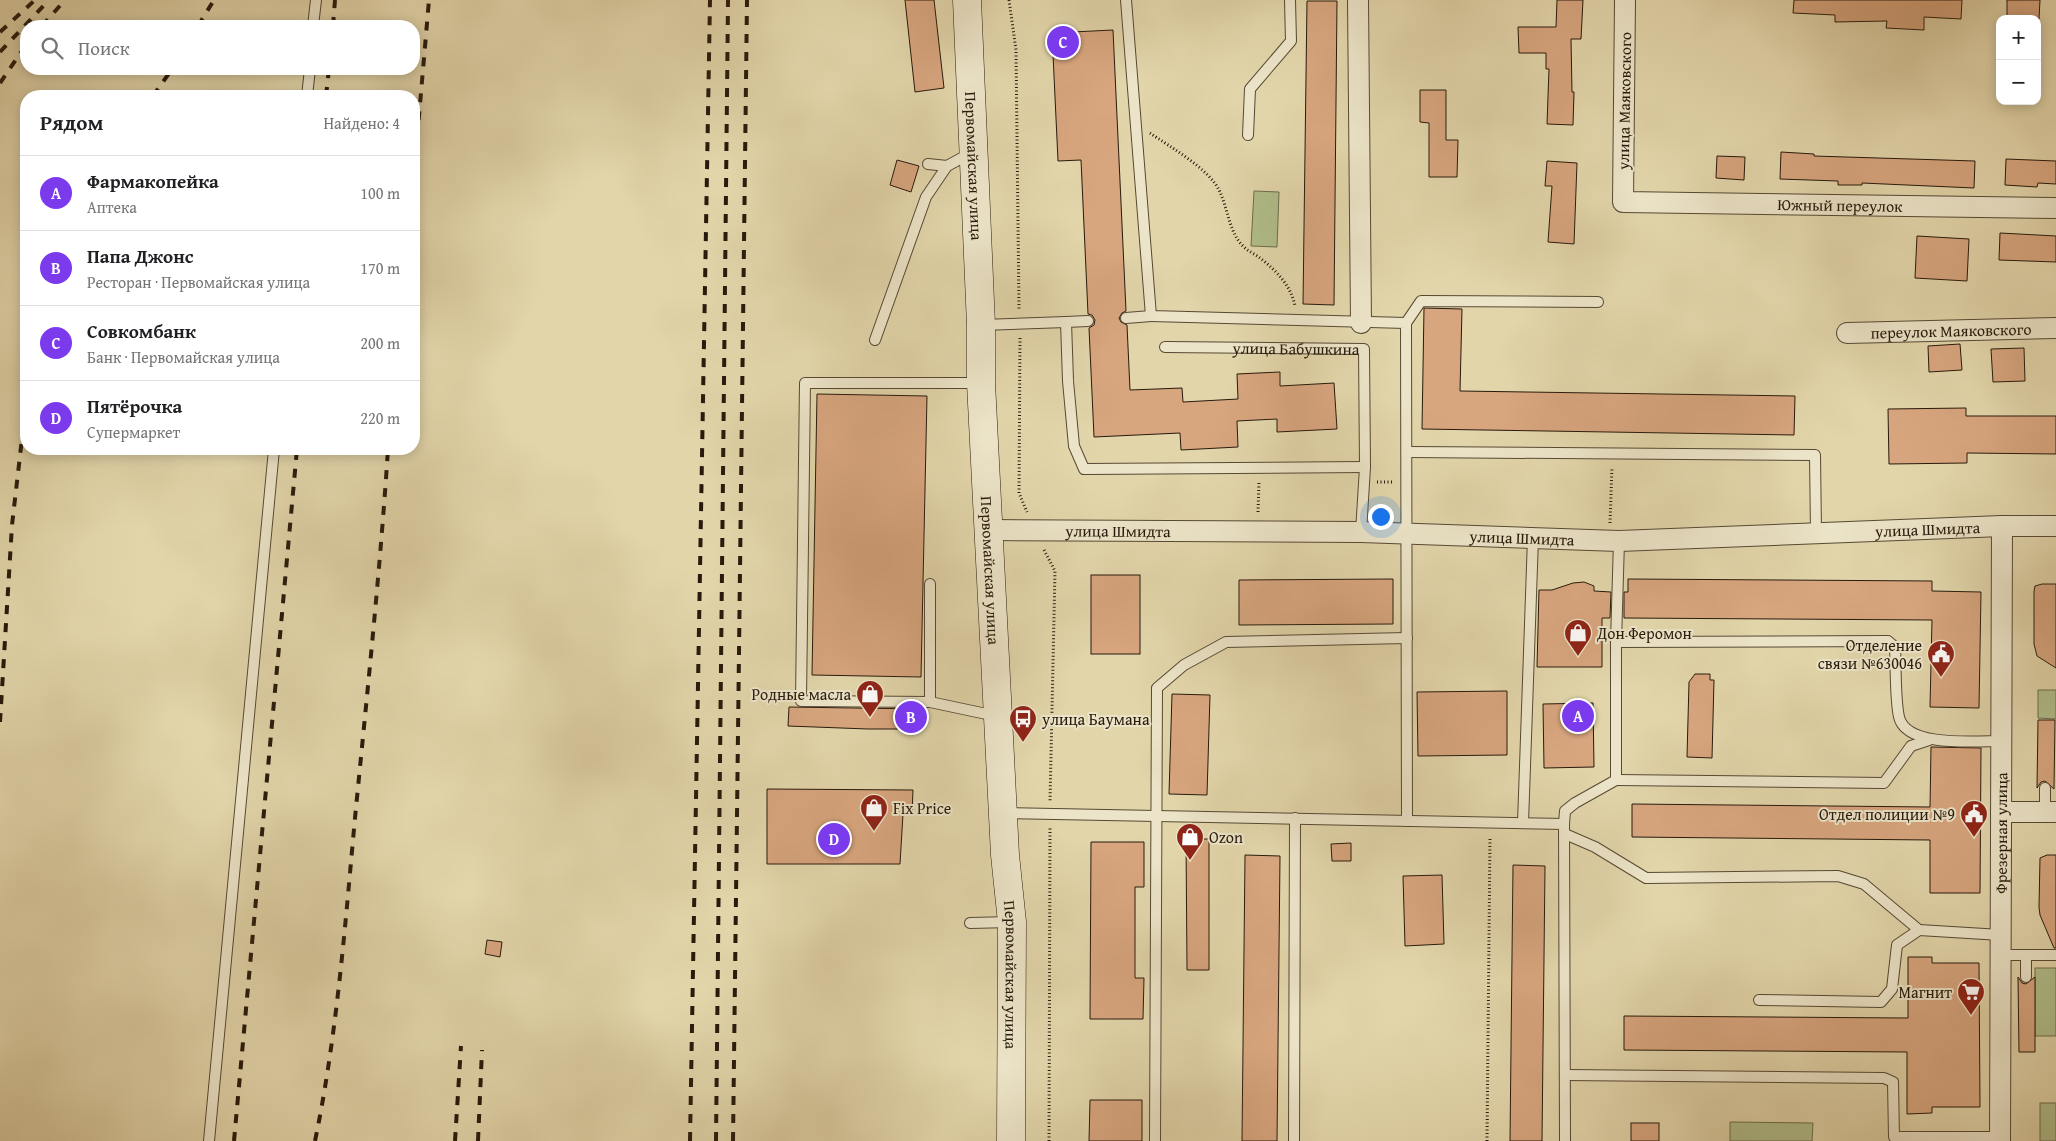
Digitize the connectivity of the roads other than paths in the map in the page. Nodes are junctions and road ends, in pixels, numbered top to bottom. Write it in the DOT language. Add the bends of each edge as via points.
graph roads {
  1 [pos="316,0"];
  2 [pos="967,0"];
  3 [pos="1126,0"];
  4 [pos="1290,0"];
  5 [pos="1358,0"];
  6 [pos="1625,0"];
  7 [pos="314,20"];
  8 [pos="309,75"];
  9 [pos="308,90"];
  10 [pos="1248,135"];
  11 [pos="974,152"];
  12 [pos="928,164"];
  13 [pos="947,166"];
  14 [pos="1622,202"];
  15 [pos="2056,208"];
  16 [pos="1598,302"];
  17 [pos="1151,316"];
  18 [pos="1126,318"];
  19 [pos="1088,321"];
  20 [pos="1066,322"];
  21 [pos="1361,323"];
  22 [pos="1406,324"];
  23 [pos="981,325"];
  24 [pos="2056,328"];
  25 [pos="1847,333"];
  26 [pos="875,340"];
  27 [pos="1165,347"];
  28 [pos="981,383"];
  29 [pos="1407,452"];
  30 [pos="273,455"];
  31 [pos="1365,467"];
  32 [pos="2002,526"];
  33 [pos="2056,526"];
  34 [pos="990,530"];
  35 [pos="1361,532"];
  36 [pos="1407,533"];
  37 [pos="1816,533"];
  38 [pos="1534,538"];
  39 [pos="1614,540"];
  40 [pos="930,584"];
  41 [pos="1407,638"];
  42 [pos="1616,642"];
  43 [pos="930,702"];
  44 [pos="998,716"];
  45 [pos="1929,740"];
  46 [pos="2002,741"];
  47 [pos="1616,780"];
  48 [pos="2045,788"];
  49 [pos="2001,812"];
  50 [pos="2050,812"];
  51 [pos="1004,813"];
  52 [pos="1156,815"];
  53 [pos="1295,818"];
  54 [pos="1407,820"];
  55 [pos="1523,823"];
  56 [pos="1565,829"];
  57 [pos="1012,922"];
  58 [pos="970,923"];
  59 [pos="1919,930"];
  60 [pos="2001,935"];
  61 [pos="2001,955"];
  62 [pos="2026,955"];
  63 [pos="2056,955"];
  64 [pos="2026,977"];
  65 [pos="1759,1000"];
  66 [pos="1565,1076"];
  67 [pos="1905,1139"];
  68 [pos="2000,1139"];
  69 [pos="209,1141"];
  70 [pos="1012,1141"];
  71 [pos="1155,1141"];
  72 [pos="1294,1141"];
  73 [pos="1564,1141"];
  1 -- 7 [label="lane"];
  2 -- 11 [label="main road, Первомайская улица"];
  3 -- 17 [label="lane"];
  4 -- 10 [label="lane" via="1292,40 1250,89"];
  5 -- 21 [label="street, улица Бабушкина"];
  6 -- 14 [label="street, улица Маяковского"];
  8 -- 9 [label="lane"];
  11 -- 13 [label="lane"];
  11 -- 23 [label="main road, Первомайская улица"];
  12 -- 13 [label="lane"];
  13 -- 26 [label="lane" via="926,197"];
  14 -- 15 [label="street, Южный переулок"];
  16 -- 22 [label="lane" via="1421,301"];
  17 -- 18 [label="lane"];
  17 -- 21 [label="lane"];
  19 -- 20 [label="lane"];
  20 -- 23 [label="lane"];
  20 -- 31 [label="lane" via="1074,446 1084,469"];
  21 -- 22 [label="lane"];
  22 -- 29 [label="lane"];
  23 -- 28 [label="main road, Первомайская улица"];
  24 -- 25 [label="street, переулок Маяковского"];
  27 -- 31 [label="lane, улица Бабушкина" via="1364,348"];
  28 -- 34 [label="main road, Первомайская улица"];
  28 -- 43 [label="lane" via="805,383 801,701"];
  29 -- 36 [label="lane"];
  29 -- 37 [label="lane" via="1815,455"];
  30 -- 69 [label="lane"];
  31 -- 35 [label="lane, улица Бабушкина"];
  32 -- 33 [label="street, улица Шмидта"];
  32 -- 37 [label="street, улица Шмидта"];
  32 -- 46 [label="street, Фрезерная улица"];
  34 -- 35 [label="street, улица Шмидта"];
  34 -- 44 [label="main road, Первомайская улица"];
  35 -- 36 [label="street, улица Шмидта"];
  36 -- 38 [label="street, улица Шмидта"];
  36 -- 41 [label="lane"];
  37 -- 39 [label="street, улица Шмидта"];
  38 -- 39 [label="street, улица Шмидта"];
  38 -- 55 [label="lane"];
  39 -- 42 [label="lane"];
  40 -- 43 [label="lane"];
  41 -- 52 [label="lane" via="1226,642 1184,665 1157,688"];
  41 -- 54 [label="lane"];
  42 -- 45 [label="lane" via="1888,641 1896,648 1899,719 1908,731"];
  42 -- 47 [label="lane"];
  43 -- 44 [label="lane"];
  44 -- 51 [label="main road, Первомайская улица"];
  45 -- 46 [label="lane"];
  45 -- 47 [label="lane" via="1911,746 1884,783"];
  46 -- 49 [label="street, Фрезерная улица"];
  47 -- 56 [label="lane" via="1565,811"];
  48 -- 50 [label="lane"];
  49 -- 50 [label="street"];
  49 -- 60 [label="street, Фрезерная улица"];
  51 -- 52 [label="lane"];
  51 -- 57 [label="main road, Первомайская улица" via="1004,855"];
  52 -- 53 [label="lane"];
  52 -- 71 [label="lane"];
  53 -- 54 [label="lane"];
  53 -- 72 [label="lane"];
  54 -- 55 [label="lane"];
  55 -- 56 [label="lane"];
  56 -- 59 [label="lane" via="1646,878 1838,876 1864,884"];
  56 -- 66 [label="lane"];
  57 -- 58 [label="lane"];
  57 -- 70 [label="main road, Первомайская улица"];
  59 -- 60 [label="lane"];
  59 -- 65 [label="lane" via="1897,945 1892,989 1881,1002"];
  60 -- 61 [label="street, Фрезерная улица"];
  61 -- 62 [label="lane"];
  61 -- 68 [label="street, Фрезерная улица"];
  62 -- 63 [label="lane"];
  62 -- 64 [label="lane"];
  66 -- 67 [label="lane" via="1884,1078 1893,1082 1894,1137"];
  66 -- 73 [label="lane"];
  67 -- 68 [label="lane"];
}
